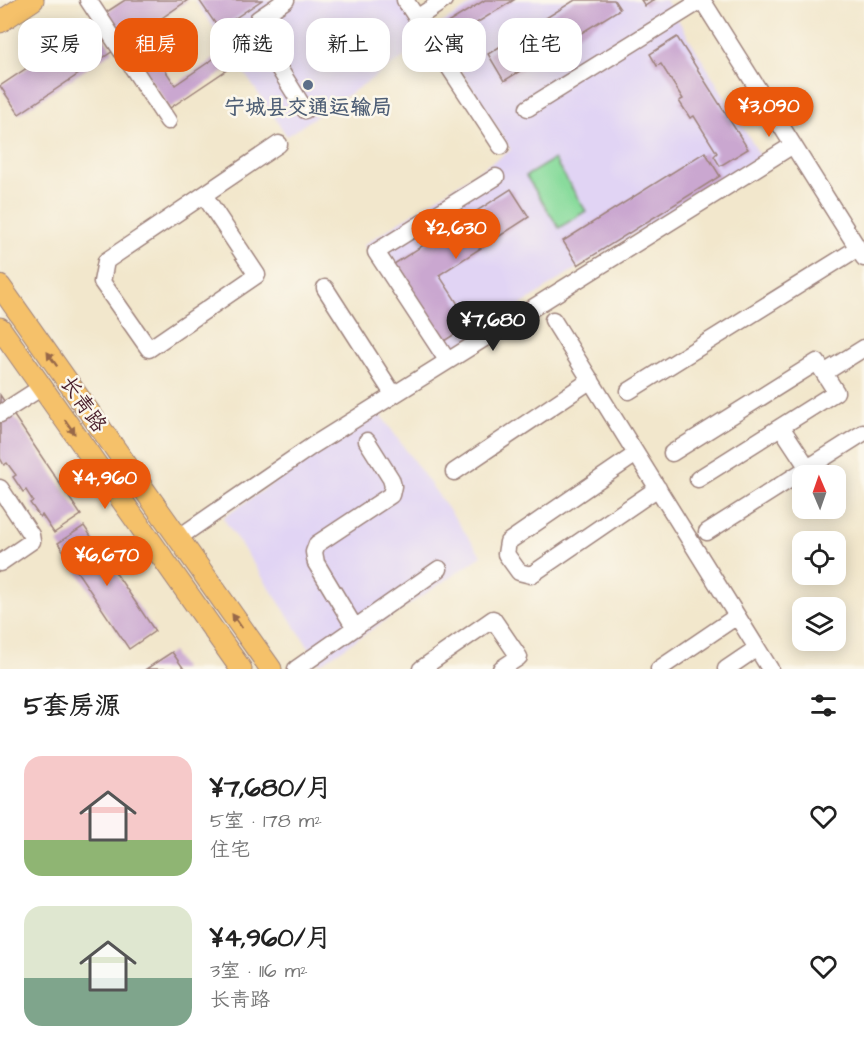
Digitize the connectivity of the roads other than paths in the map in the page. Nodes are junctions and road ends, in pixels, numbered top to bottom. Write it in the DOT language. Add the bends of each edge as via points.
graph roads {
  1 [pos="33,0"];
  2 [pos="88,0"];
  3 [pos="286,0"];
  4 [pos="405,0"];
  5 [pos="444,0"];
  6 [pos="702,0"];
  7 [pos="417,18"];
  8 [pos="0,22"];
  9 [pos="452,72"];
  10 [pos="528,108"];
  11 [pos="305,110"];
  12 [pos="168,121"];
  13 [pos="279,144"];
  14 [pos="793,145"];
  15 [pos="501,146"];
  16 [pos="496,177"];
  17 [pos="204,195"];
  18 [pos="861,253"];
  19 [pos="0,286"];
  20 [pos="325,288"];
  21 [pos="553,320"];
  22 [pos="0,328"];
  23 [pos="864,348"];
  24 [pos="447,360"];
  25 [pos="824,373"];
  26 [pos="591,380"];
  27 [pos="42,387"];
  28 [pos="629,391"];
  29 [pos="393,394"];
  30 [pos="0,414"];
  31 [pos="782,427"];
  32 [pos="863,433"];
  33 [pos="367,441"];
  34 [pos="672,453"];
  35 [pos="636,454"];
  36 [pos="806,465"];
  37 [pos="813,465"];
  38 [pos="454,472"];
  39 [pos="792,478"];
  40 [pos="698,479"];
  41 [pos="0,488"];
  42 [pos="658,488"];
  43 [pos="707,531"];
  44 [pos="178,538"];
  45 [pos="0,563"];
  46 [pos="439,569"];
  47 [pos="737,616"];
  48 [pos="355,628"];
  49 [pos="757,648"];
  50 [pos="241,669"];
  51 [pos="271,669"];
  52 [pos="296,669"];
  53 [pos="421,669"];
  54 [pos="501,669"];
  55 [pos="659,669"];
  56 [pos="726,669"];
  57 [pos="770,669"];
  1 -- 8 [label="main road"];
  2 -- 12 [label="street"];
  3 -- 11 [label="street" via="258,19 255,30"];
  4 -- 7 [label="street"];
  5 -- 7 [label="street"];
  6 -- 10 [label="street"];
  6 -- 14 [label="street"];
  9 -- 15 [label="street"];
  13 -- 17 [label="street"];
  14 -- 18 [label="street"];
  14 -- 24 [label="street"];
  16 -- 24 [label="street" via="376,252"];
  17 -- 17 [label="street" via="257,275 149,348 102,282 106,261"];
  18 -- 28 [label="street"];
  44 -- 19 [label="main road, 长青路, one-way"];
  20 -- 29 [label="street"];
  21 -- 26 [label="street"];
  22 -- 27 [label="main road, 长青路"];
  23 -- 25 [label="street"];
  24 -- 29 [label="street"];
  25 -- 31 [label="street" via="836,392"];
  25 -- 34 [label="street" via="817,362"];
  26 -- 35 [label="street"];
  26 -- 38 [label="street"];
  27 -- 30 [label="street"];
  27 -- 50 [label="main road, 长青路, one-way"];
  29 -- 44 [label="street"];
  31 -- 36 [label="street"];
  31 -- 40 [label="street"];
  32 -- 37 [label="street"];
  33 -- 48 [label="street" via="392,479 391,495 317,544 314,552 315,563"];
  35 -- 42 [label="street"];
  35 -- 42 [label="street" via="508,542 506,554 519,572 531,575"];
  39 -- 43 [label="street"];
  41 -- 45 [label="street" via="32,542"];
  42 -- 47 [label="street"];
  51 -- 44 [label="main road, 长青路, one-way"];
  46 -- 48 [label="street"];
  47 -- 49 [label="street"];
  47 -- 55 [label="street"];
  48 -- 52 [label="street"];
  49 -- 56 [label="street"];
  49 -- 57 [label="street"];
  53 -- 54 [label="street" via="493,619 519,657"];
}
